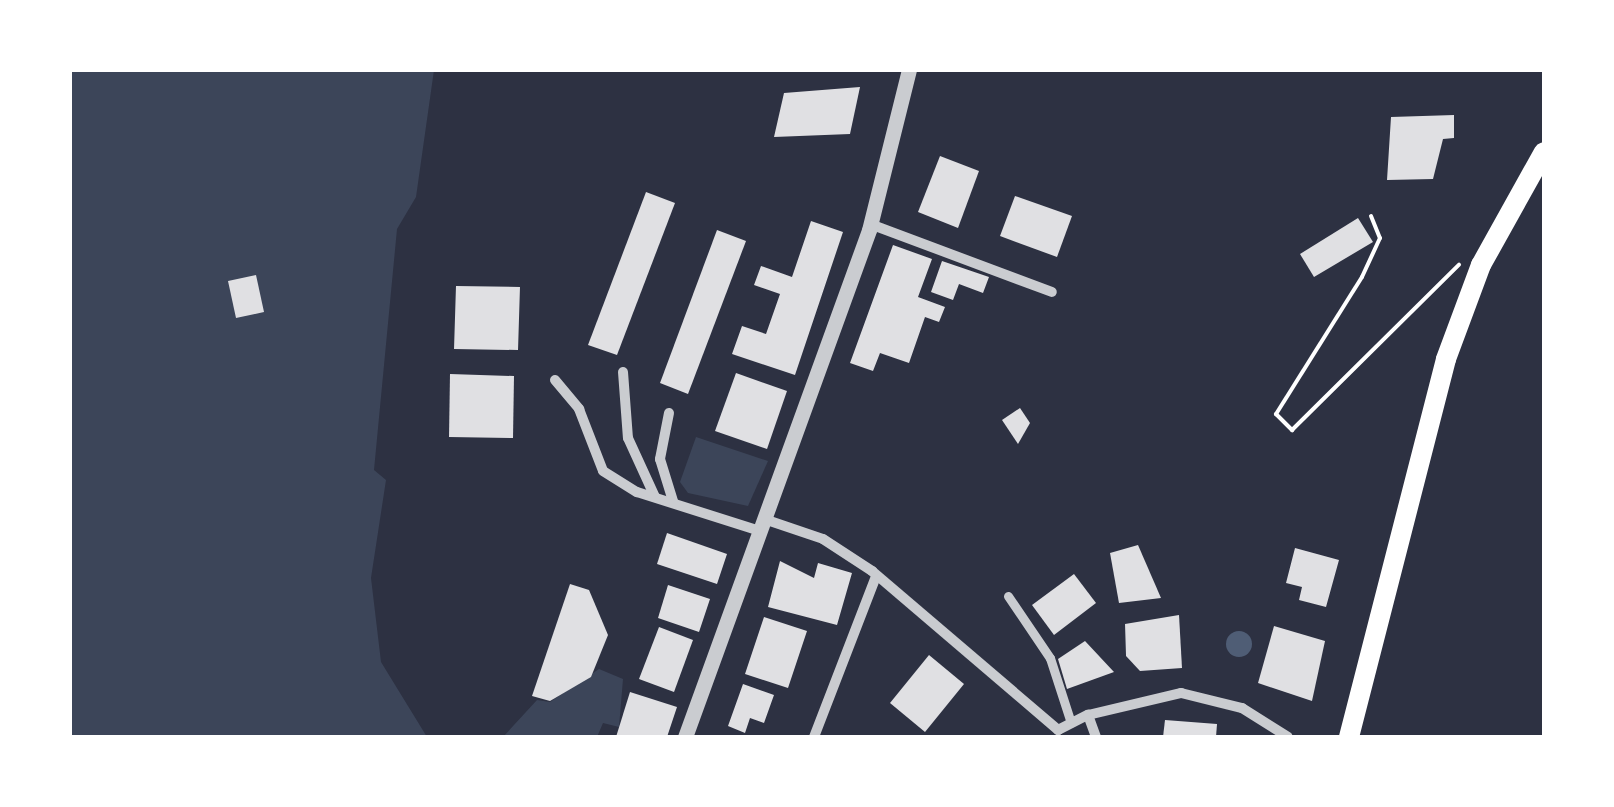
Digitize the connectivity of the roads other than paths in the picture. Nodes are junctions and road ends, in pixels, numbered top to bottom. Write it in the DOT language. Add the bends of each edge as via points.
graph roads {
  1 [pos="909,70"];
  2 [pos="1544,152"];
  3 [pos="870,224"];
  4 [pos="1052,292"];
  5 [pos="623,372"];
  6 [pos="554,380"];
  7 [pos="668,414"];
  8 [pos="655,496"];
  9 [pos="674,501"];
  10 [pos="762,525"];
  11 [pos="876,576"];
  12 [pos="1008,596"];
  13 [pos="1088,714"];
  14 [pos="1071,723"];
  15 [pos="1058,730"];
  16 [pos="685,737"];
  17 [pos="814,737"];
  18 [pos="1047,737"];
  19 [pos="1096,737"];
  20 [pos="1288,737"];
  21 [pos="1350,737"];
  1 -- 3 [label="street"];
  2 -- 21 [label="main road" via="1480,265 1446,358"];
  3 -- 4 [label="street"];
  3 -- 10 [label="street"];
  5 -- 8 [label="street" via="628,438"];
  6 -- 8 [label="street" via="579,409 603,471"];
  7 -- 9 [label="street" via="660,460"];
  8 -- 9 [label="street"];
  9 -- 10 [label="street"];
  10 -- 11 [label="street" via="823,539"];
  10 -- 16 [label="street"];
  11 -- 15 [label="street"];
  11 -- 17 [label="street"];
  12 -- 14 [label="street" via="1050,658"];
  13 -- 14 [label="street"];
  13 -- 19 [label="street"];
  13 -- 20 [label="street" via="1180,693 1242,708"];
  14 -- 15 [label="street"];
  15 -- 18 [label="street"];
}
